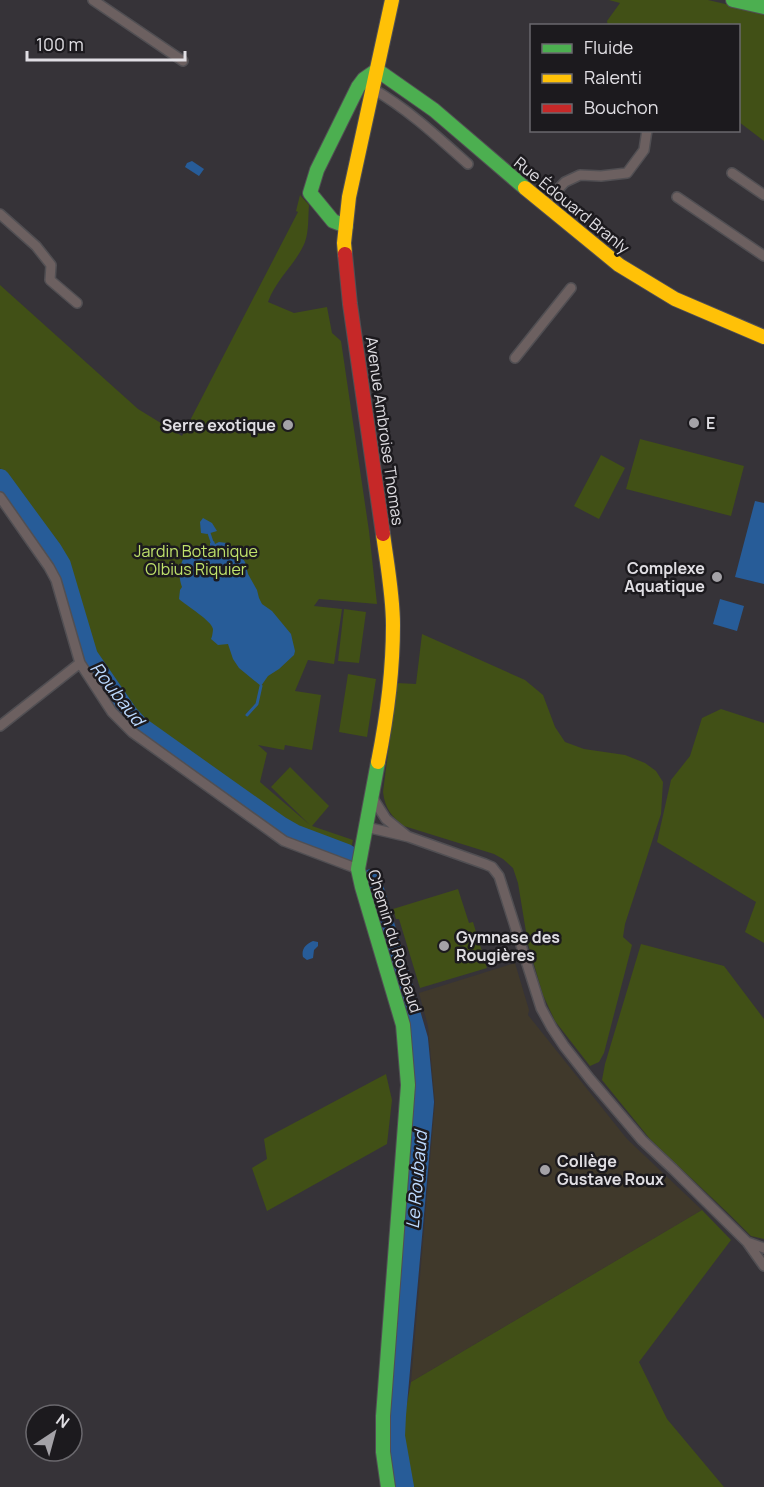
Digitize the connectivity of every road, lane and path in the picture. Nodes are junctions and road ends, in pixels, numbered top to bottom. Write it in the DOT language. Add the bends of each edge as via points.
graph roads {
  1 [pos="94,0"];
  2 [pos="392,0"];
  3 [pos="733,0"];
  4 [pos="764,7"];
  5 [pos="183,61"];
  6 [pos="377,70"];
  7 [pos="373,89"];
  8 [pos="646,132"];
  9 [pos="468,164"];
  10 [pos="732,172"];
  11 [pos="764,195"];
  12 [pos="677,197"];
  13 [pos="544,204"];
  14 [pos="0,214"];
  15 [pos="346,226"];
  16 [pos="764,256"];
  17 [pos="571,288"];
  18 [pos="77,303"];
  19 [pos="764,337"];
  20 [pos="515,358"];
  21 [pos="0,497"];
  22 [pos="80,663"];
  23 [pos="0,726"];
  24 [pos="372,797"];
  25 [pos="386,819"];
  26 [pos="367,823"];
  27 [pos="409,837"];
  28 [pos="358,869"];
  29 [pos="747,1242"];
  30 [pos="764,1248"];
  31 [pos="764,1266"];
  32 [pos="388,1487"];
  1 -- 5 [label="street"];
  2 -- 6 [label="main road, Avenue Ambroise Thomas"];
  3 -- 4 [label="main road"];
  6 -- 7 [label="main road, Avenue Ambroise Thomas"];
  6 -- 13 [label="main road, Rue Édouard Branly" via="434,110"];
  6 -- 15 [label="main road" via="358,87 309,192 333,221"];
  7 -- 9 [label="street"];
  7 -- 15 [label="main road, Avenue Ambroise Thomas"];
  8 -- 13 [label="street" via="644,150 627,173 580,175 565,182"];
  10 -- 11 [label="street"];
  12 -- 16 [label="street"];
  13 -- 19 [label="main road, Rue Édouard Branly" via="618,265 675,299"];
  14 -- 18 [label="street" via="36,246 51,265 50,280"];
  15 -- 24 [label="main road, Avenue Ambroise Thomas" via="345,262 392,602 389,694"];
  17 -- 20 [label="street"];
  21 -- 22 [label="street, Chemin du Roubaud" via="52,573"];
  22 -- 23 [label="street"];
  22 -- 28 [label="street, Chemin du Roubaud" via="112,712 132,732 284,841"];
  24 -- 25 [label="street"];
  24 -- 26 [label="main road, Avenue Ambroise Thomas"];
  25 -- 26 [label="street"];
  25 -- 27 [label="street"];
  26 -- 27 [label="street"];
  26 -- 28 [label="main road, Avenue Ambroise Thomas"];
  27 -- 29 [label="street" via="495,871 541,1008 552,1028 642,1140"];
  28 -- 32 [label="main road, Chemin du Roubaud" via="404,1025 408,1085 381,1444"];
  29 -- 30 [label="street"];
  29 -- 31 [label="street"];
}
